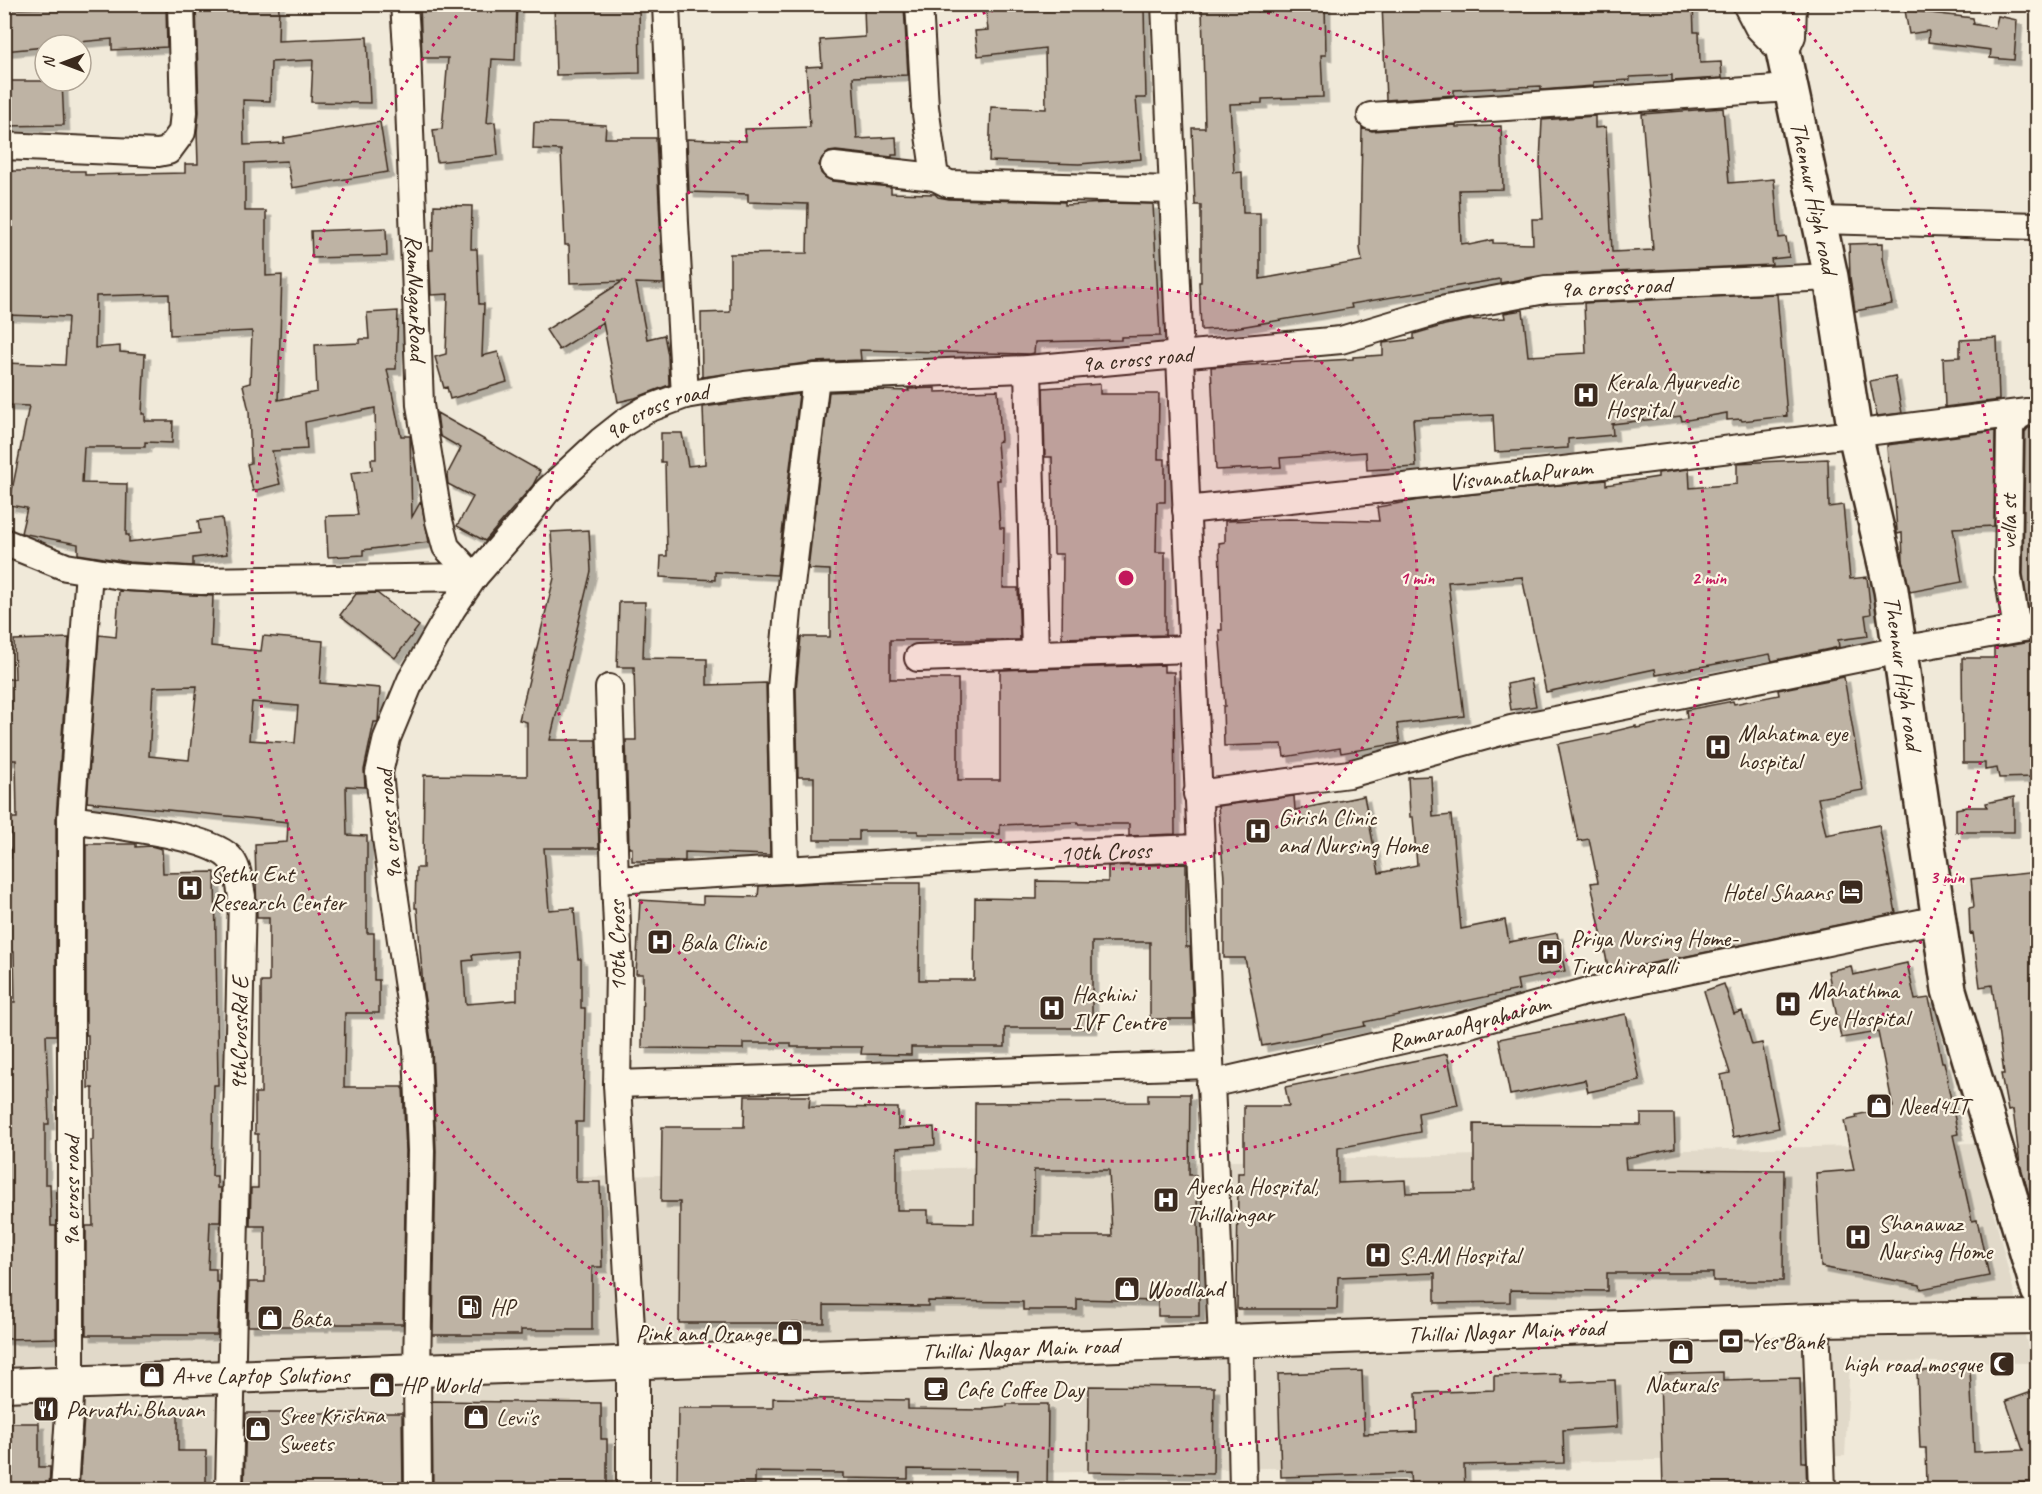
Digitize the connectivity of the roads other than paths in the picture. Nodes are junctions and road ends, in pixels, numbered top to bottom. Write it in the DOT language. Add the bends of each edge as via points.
graph roads {
  1 [pos="181,4"];
  2 [pos="404,4"];
  3 [pos="666,4"];
  4 [pos="919,4"];
  5 [pos="1165,4"];
  6 [pos="1746,4"];
  7 [pos="1773,4"];
  8 [pos="1793,4"];
  9 [pos="1784,54"];
  10 [pos="1791,88"];
  11 [pos="1371,117"];
  12 [pos="4,146"];
  13 [pos="834,166"];
  14 [pos="935,177"];
  15 [pos="1173,190"];
  16 [pos="1819,220"];
  17 [pos="2037,226"];
  18 [pos="1831,277"];
  19 [pos="1180,356"];
  20 [pos="1028,369"];
  21 [pos="816,377"];
  22 [pos="685,395"];
  23 [pos="2032,412"];
  24 [pos="1855,434"];
  25 [pos="1186,510"];
  26 [pos="4,542"];
  27 [pos="89,571"];
  28 [pos="474,577"];
  29 [pos="2027,627"];
  30 [pos="1191,649"];
  31 [pos="1900,650"];
  32 [pos="1035,654"];
  33 [pos="918,658"];
  34 [pos="609,688"];
  35 [pos="1197,795"];
  36 [pos="71,819"];
  37 [pos="1200,848"];
  38 [pos="785,870"];
  39 [pos="615,880"];
  40 [pos="1939,919"];
  41 [pos="1210,1075"];
  42 [pos="617,1084"];
  43 [pos="2037,1290"];
  44 [pos="2037,1317"];
  45 [pos="1816,1320"];
  46 [pos="1231,1341"];
  47 [pos="633,1363"];
  48 [pos="417,1371"];
  49 [pos="232,1377"];
  50 [pos="70,1383"];
  51 [pos="4,1385"];
  52 [pos="64,1490"];
  53 [pos="229,1490"];
  54 [pos="418,1490"];
  55 [pos="633,1490"];
  56 [pos="1243,1490"];
  57 [pos="1822,1490"];
  1 -- 12 [label="street" via="184,112 182,132 168,151"];
  2 -- 28 [label="street, RamNagarRoad" via="420,405 446,547"];
  3 -- 22 [label="street"];
  4 -- 14 [label="street" via="925,107"];
  5 -- 15 [label="street"];
  6 -- 9 [label="street" via="1758,27"];
  7 -- 9 [label="main road, Thennur High road"];
  8 -- 9 [label="street" via="1792,36"];
  9 -- 10 [label="main road, Thennur High road"];
  10 -- 11 [label="street"];
  10 -- 16 [label="main road, Thennur High road"];
  13 -- 14 [label="street"];
  14 -- 15 [label="street" via="949,184"];
  15 -- 19 [label="street"];
  16 -- 17 [label="street"];
  16 -- 18 [label="main road, Thennur High road"];
  18 -- 19 [label="street, 9a cross road" via="1545,290 1441,310 1341,340"];
  18 -- 24 [label="main road, Thennur High road"];
  19 -- 20 [label="street, 9a cross road"];
  19 -- 25 [label="street"];
  20 -- 21 [label="street, 9a cross road"];
  20 -- 32 [label="street"];
  21 -- 22 [label="street, 9a cross road"];
  21 -- 38 [label="street" via="780,688"];
  22 -- 28 [label="street, 9a cross road" via="645,410 601,441 547,491"];
  23 -- 24 [label="street, VisvanathaPuram"];
  23 -- 29 [label="street, vella st" via="2013,420 2009,439 2008,575"];
  24 -- 25 [label="street, VisvanathaPuram"];
  24 -- 31 [label="main road, Thennur High road" via="1891,590"];
  25 -- 30 [label="street"];
  26 -- 27 [label="street" via="66,567"];
  27 -- 28 [label="street" via="126,577 201,580"];
  27 -- 36 [label="street, 9a cross road"];
  28 -- 48 [label="street, 9a cross road" via="411,680 387,738 379,773 417,1049 422,1151"];
  29 -- 31 [label="street"];
  30 -- 32 [label="street"];
  30 -- 35 [label="street"];
  31 -- 35 [label="street" via="1511,729 1349,774"];
  31 -- 40 [label="main road, Thennur High road"];
  32 -- 33 [label="street"];
  34 -- 39 [label="street"];
  35 -- 37 [label="street"];
  36 -- 49 [label="street, 9thCrossRd E" via="186,837 222,851 238,873 242,896"];
  36 -- 50 [label="street, 9a cross road"];
  37 -- 38 [label="street, 10th Cross"];
  37 -- 41 [label="street"];
  38 -- 39 [label="street, 10th Cross"];
  39 -- 42 [label="street, 10th Cross" via="619,971"];
  40 -- 41 [label="street, RamaraoAgraharam" via="1585,992 1455,1028"];
  40 -- 43 [label="main road, Thennur High road" via="1949,990"];
  41 -- 42 [label="street, RamaraoAgraharam"];
  41 -- 46 [label="street"];
  42 -- 47 [label="street, 10th Cross"];
  44 -- 45 [label="street, Thillai Nagar Main road"];
  45 -- 46 [label="street, Thillai Nagar Main road"];
  45 -- 57 [label="street"];
  46 -- 47 [label="street, Thillai Nagar Main road"];
  46 -- 56 [label="street"];
  47 -- 48 [label="street, Thillai Nagar Main road"];
  47 -- 55 [label="street, 10th Cross"];
  48 -- 49 [label="street, Thillai Nagar Main road"];
  48 -- 54 [label="street, 9a cross road"];
  49 -- 50 [label="street, Thillai Nagar Main road"];
  49 -- 53 [label="street, 9thCrossRd E"];
  50 -- 51 [label="street, Thillai Nagar Main road"];
  50 -- 52 [label="street, 9a cross road"];
}
